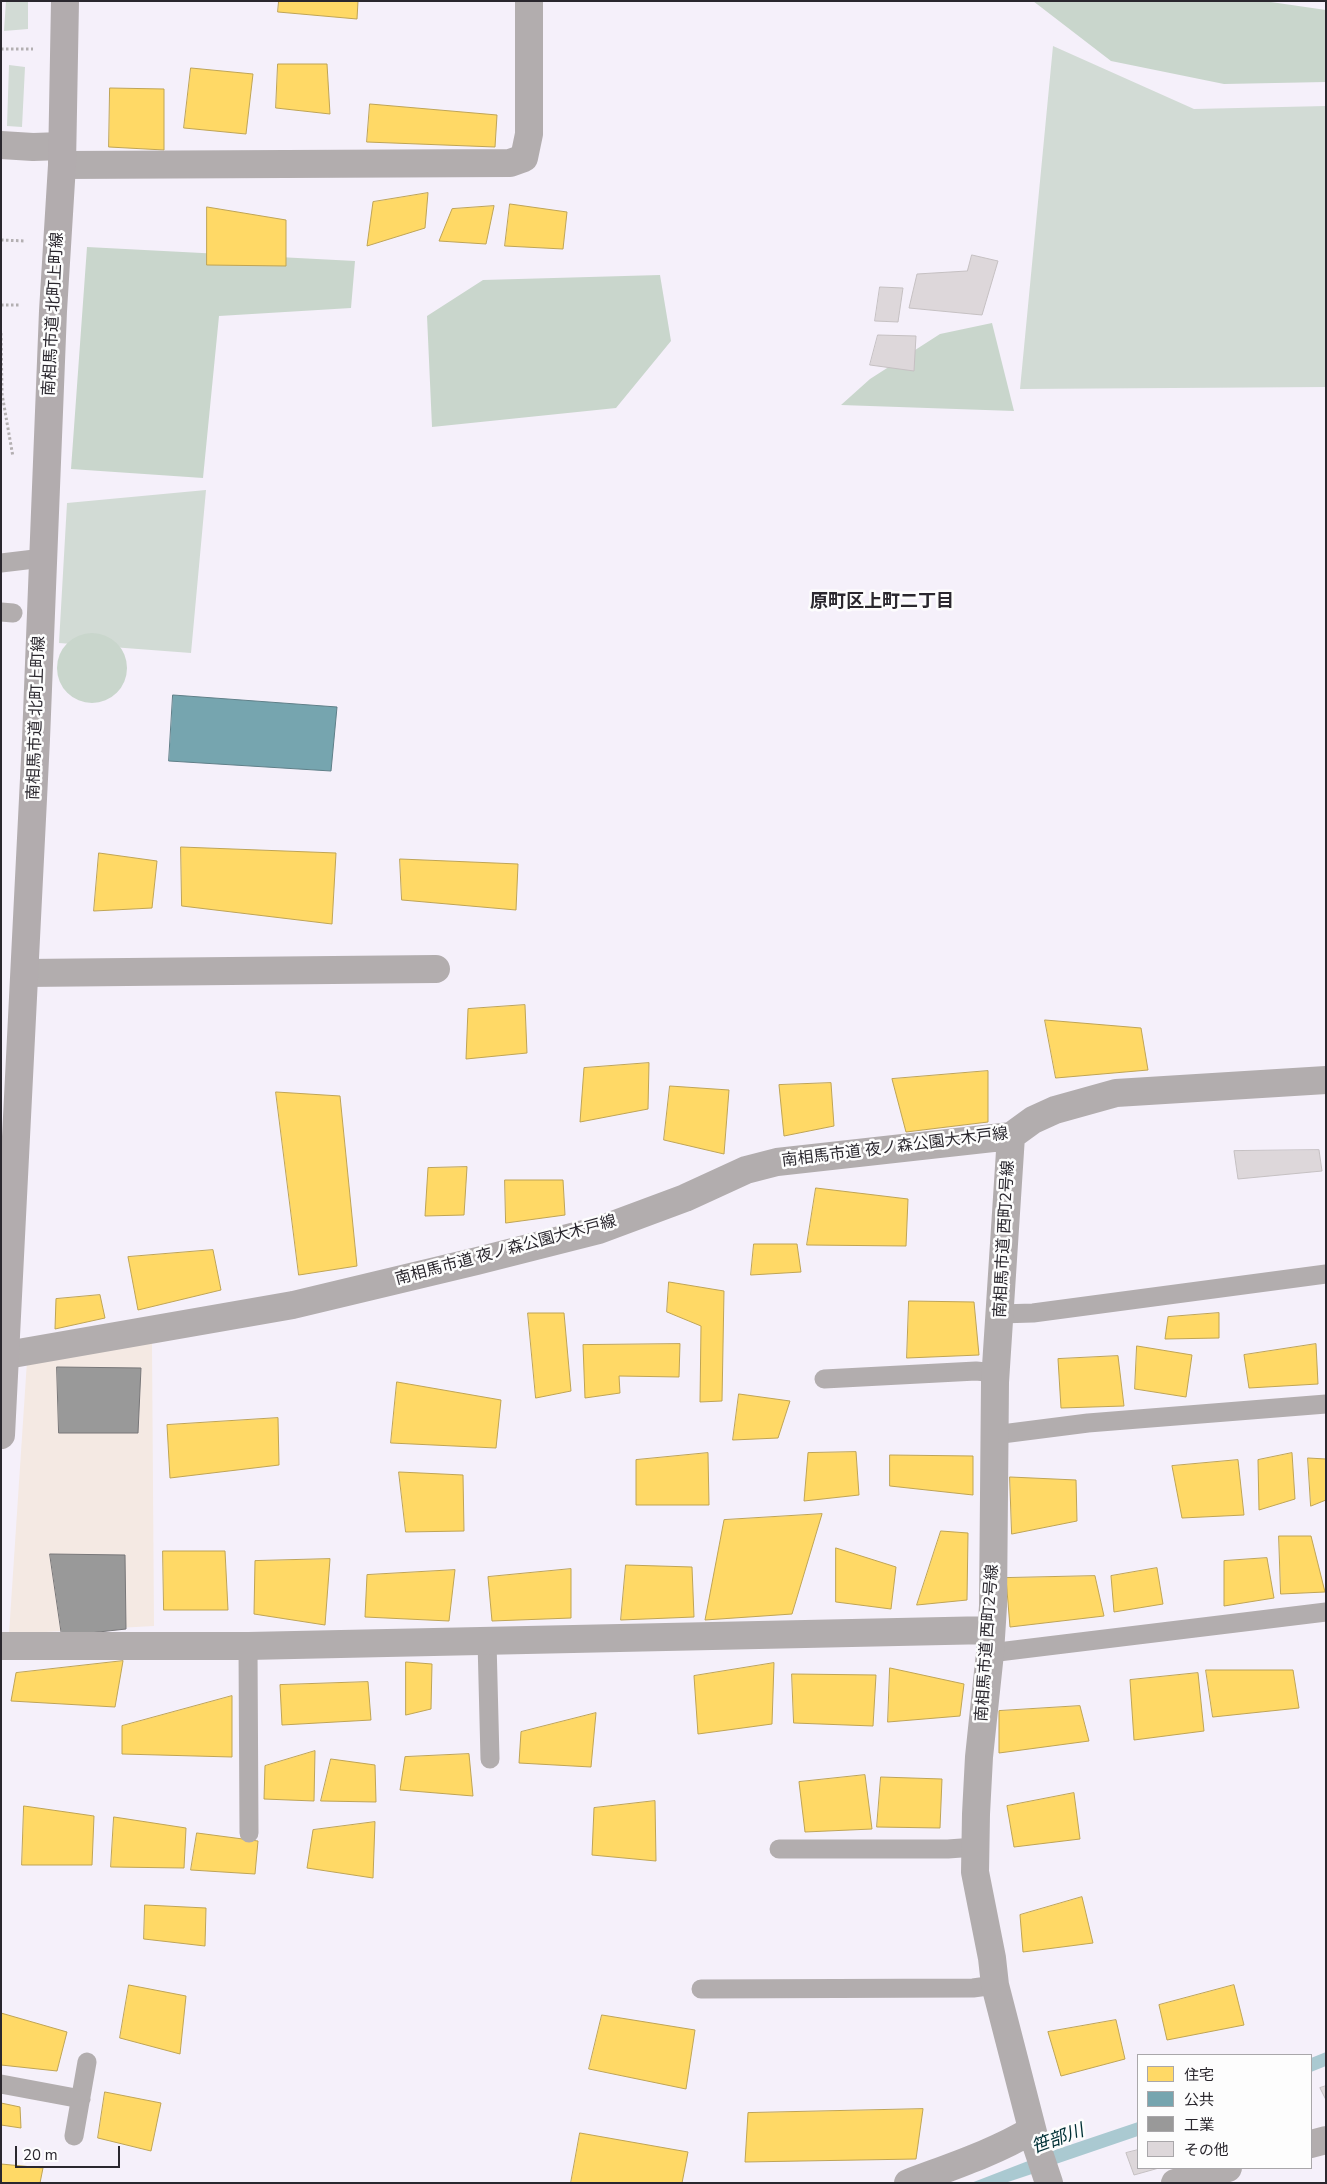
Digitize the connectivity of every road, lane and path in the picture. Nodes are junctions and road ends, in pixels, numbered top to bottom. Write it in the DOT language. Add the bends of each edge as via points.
graph roads {
  1 [pos="65,1"];
  2 [pos="529,1"];
  3 [pos="1,49"];
  4 [pos="37,49"];
  5 [pos="1,145"];
  6 [pos="62,156"];
  7 [pos="1,240"];
  8 [pos="29,241"];
  9 [pos="1,305"];
  10 [pos="27,306"];
  11 [pos="1,333"];
  12 [pos="14,463"];
  13 [pos="43,558"];
  14 [pos="1,563"];
  15 [pos="436,969"];
  16 [pos="25,974"];
  17 [pos="1326,1080"];
  18 [pos="1011,1136"];
  19 [pos="1326,1274"];
  20 [pos="1000,1314"];
  21 [pos="4,1356"];
  22 [pos="996,1373"];
  23 [pos="824,1379"];
  24 [pos="1326,1404"];
  25 [pos="1,1435"];
  26 [pos="994,1435"];
  27 [pos="1326,1612"];
  28 [pos="487,1641"];
  29 [pos="991,1642"];
  30 [pos="1,1646"];
  31 [pos="248,1646"];
  32 [pos="490,1759"];
  33 [pos="249,1833"];
  34 [pos="975,1847"];
  35 [pos="779,1850"];
  36 [pos="995,1985"];
  37 [pos="701,1989"];
  38 [pos="87,2062"];
  39 [pos="1,2084"];
  40 [pos="81,2099"];
  41 [pos="74,2136"];
  42 [pos="1034,2137"];
  43 [pos="1326,2140"];
  44 [pos="1312,2144"];
  45 [pos="1224,2169"];
  46 [pos="908,2183"];
  47 [pos="1049,2183"];
  48 [pos="1175,2183"];
  1 -- 6 [label="street, 南相馬市道 北町上町線"];
  2 -- 6 [label="street" via="529,134 524,158 510,163"];
  3 -- 4 [label="path"];
  5 -- 6 [label="street" via="33,147"];
  6 -- 13 [label="street, 南相馬市道 北町上町線"];
  7 -- 8 [label="path"];
  9 -- 10 [label="path"];
  11 -- 12 [label="path" via="2,394"];
  13 -- 14 [label="lane"];
  13 -- 16 [label="street, 南相馬市道 北町上町線"];
  15 -- 16 [label="street"];
  16 -- 21 [label="street, 南相馬市道 北町上町線"];
  17 -- 18 [label="street, 南相馬市道 夜ノ森公園大木戸線" via="1116,1092 1055,1110 1033,1120"];
  18 -- 20 [label="street, 南相馬市道 西町2号線"];
  18 -- 21 [label="street, 南相馬市道 夜ノ森公園大木戸線" via="777,1162 746,1170 685,1198 599,1230 477,1261 293,1305"];
  19 -- 20 [label="lane" via="1033,1313"];
  20 -- 22 [label="street, 南相馬市道 西町2号線"];
  21 -- 25 [label="street, 南相馬市道 北町上町線"];
  22 -- 23 [label="lane" via="976,1371"];
  22 -- 26 [label="street, 南相馬市道 西町2号線"];
  24 -- 26 [label="lane"];
  26 -- 29 [label="street, 南相馬市道 西町2号線" via="995,1539"];
  27 -- 29 [label="lane"];
  28 -- 29 [label="street"];
  28 -- 31 [label="street"];
  28 -- 32 [label="lane"];
  29 -- 34 [label="street, 南相馬市道 西町2号線" via="979,1757"];
  30 -- 31 [label="street"];
  31 -- 33 [label="lane"];
  34 -- 35 [label="lane"];
  34 -- 36 [label="street, 南相馬市道 西町2号線" via="975,1872"];
  36 -- 37 [label="lane" via="973,1988"];
  36 -- 42 [label="street, 南相馬市道 西町2号線"];
  38 -- 40 [label="lane"];
  39 -- 40 [label="lane"];
  40 -- 41 [label="lane"];
  42 -- 46 [label="street" via="1019,2138"];
  42 -- 47 [label="street, 南相馬市道 西町2号線"];
  43 -- 44 [label="street"];
  45 -- 48 [label="street"];
}
